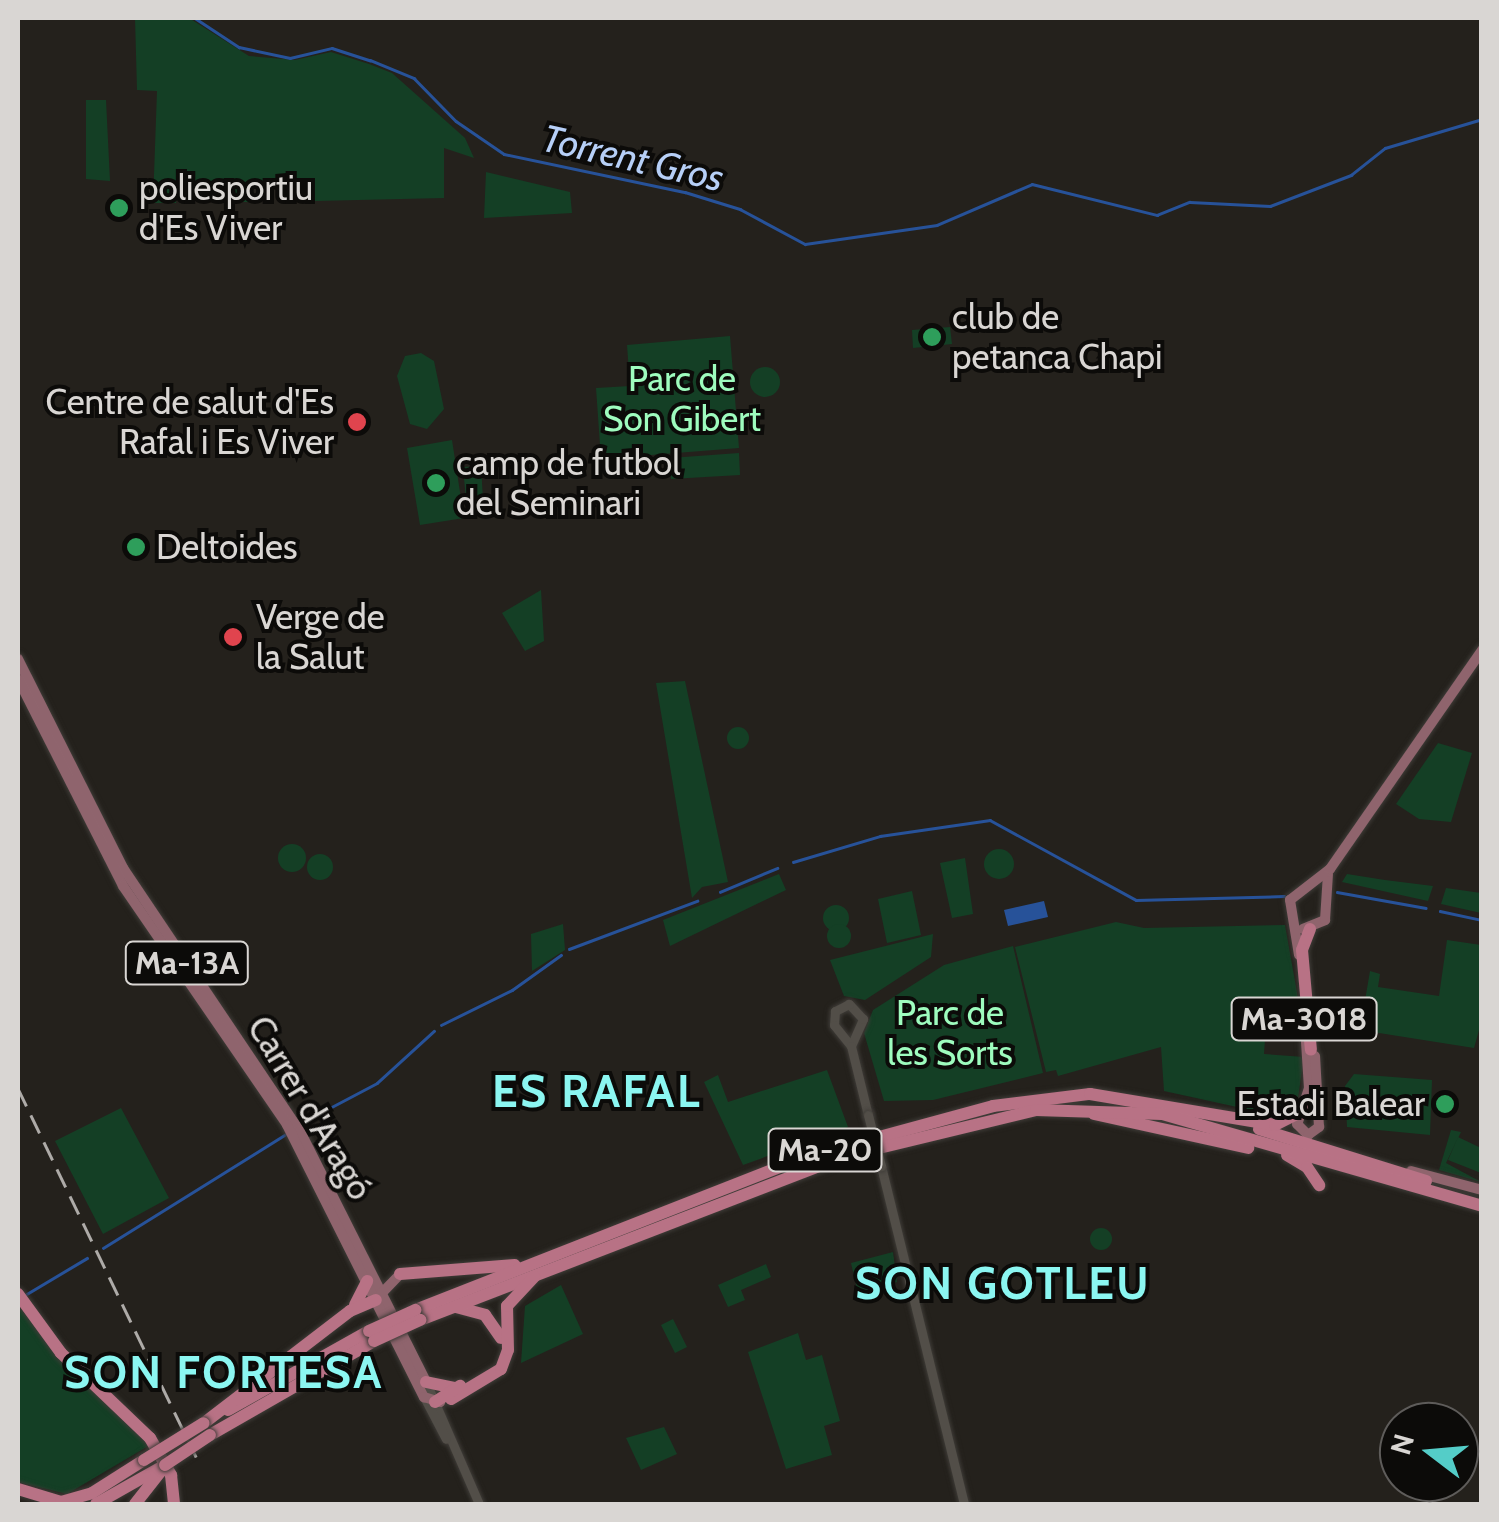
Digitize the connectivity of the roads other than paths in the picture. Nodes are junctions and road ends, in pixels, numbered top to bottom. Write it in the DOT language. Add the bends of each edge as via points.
graph roads {
  1 [pos="1482,650"];
  2 [pos="18,660"];
  3 [pos="21,677"];
  4 [pos="64,762"];
  5 [pos="110,845"];
  6 [pos="108,860"];
  7 [pos="1330,868"];
  8 [pos="1305,889"];
  9 [pos="1325,899"];
  10 [pos="154,923"];
  11 [pos="1294,924"];
  12 [pos="1314,928"];
  13 [pos="856,1032"];
  14 [pos="844,1034"];
  15 [pos="851,1046"];
  16 [pos="1313,1053"];
  17 [pos="1301,1112"];
  18 [pos="1228,1118"];
  19 [pos="1270,1132"];
  20 [pos="1246,1142"];
  21 [pos="1270,1148"];
  22 [pos="1338,1149"];
  23 [pos="1319,1185"];
  24 [pos="1402,1189"];
  25 [pos="1482,1190"];
  26 [pos="1482,1198"];
  27 [pos="1482,1206"];
  28 [pos="533,1268"];
  29 [pos="400,1274"];
  30 [pos="368,1275"];
  31 [pos="382,1298"];
  32 [pos="21,1299"];
  33 [pos="453,1306"];
  34 [pos="350,1311"];
  35 [pos="417,1315"];
  36 [pos="426,1382"];
  37 [pos="440,1402"];
  38 [pos="207,1429"];
  39 [pos="148,1480"];
  40 [pos="18,1489"];
  41 [pos="94,1498"];
  42 [pos="73,1504"];
  43 [pos="136,1504"];
  44 [pos="174,1504"];
  45 [pos="479,1504"];
  46 [pos="964,1504"];
  1 -- 7 [label="main road"];
  2 -- 3 [label="main road, Carrer d'Aragó / Ma-13A"];
  3 -- 4 [label="main road, Carrer d'Aragó / Ma-13A"];
  4 -- 5 [label="main road, Carrer d'Aragó / Ma-13A"];
  4 -- 6 [label="main road, Carrer d'Aragó / Ma-13A"];
  5 -- 6 [label="main road"];
  5 -- 10 [label="main road, Carrer d'Aragó / Ma-13A"];
  6 -- 10 [label="main road, Carrer d'Aragó / Ma-13A"];
  7 -- 8 [label="main road"];
  7 -- 9 [label="main road"];
  8 -- 9 [label="main road"];
  8 -- 11 [label="main road, Ma-3018" via="1290,900"];
  9 -- 12 [label="main road" via="1327,916"];
  10 -- 30 [label="main road, Carrer d'Aragó / Ma-13A" via="255,1070"];
  11 -- 12 [label="main road"];
  11 -- 17 [label="main road, Ma-3018" via="1310,1078"];
  12 -- 16 [label="highway" via="1302,950"];
  13 -- 14 [label="street"];
  13 -- 14 [label="street" via="862,1014 848,1004 833,1018"];
  13 -- 15 [label="street"];
  14 -- 15 [label="street"];
  15 -- 46 [label="street, bridge"];
  16 -- 17 [label="main road" via="1319,1127 1312,1134 1298,1130"];
  16 -- 22 [label="main road, Ma-3018" via="1323,1134"];
  17 -- 18 [label="highway" via="1275,1125"];
  18 -- 19 [label="highway, Ma-20"];
  18 -- 28 [label="highway, Ma-20" via="1104,1095 1007,1103 816,1153"];
  19 -- 22 [label="highway"];
  19 -- 26 [label="highway, Ma-20"];
  20 -- 21 [label="highway"];
  20 -- 27 [label="highway, Ma-20"];
  20 -- 28 [label="highway, Ma-20" via="1134,1110 1036,1110 842,1157"];
  21 -- 23 [label="highway" via="1307,1167"];
  21 -- 24 [label="highway"];
  22 -- 25 [label="main road"];
  28 -- 29 [label="highway"];
  28 -- 33 [label="highway, Ma-20"];
  28 -- 35 [label="highway, Ma-20"];
  28 -- 37 [label="highway" via="507,1306 509,1345 501,1368"];
  29 -- 30 [label="main road"];
  29 -- 31 [label="main road"];
  30 -- 31 [label="main road, Carrer d'Aragó / Ma-13A"];
  30 -- 34 [label="highway"];
  31 -- 34 [label="highway"];
  31 -- 36 [label="main road, Carrer d'Aragó"];
  31 -- 37 [label="main road, Carrer d'Aragó / Ma-13A"];
  32 -- 44 [label="highway" via="60,1354 150,1438 171,1475"];
  33 -- 35 [label="highway, Ma-20"];
  33 -- 37 [label="highway" via="490,1318 502,1346 489,1372"];
  34 -- 38 [label="highway"];
  35 -- 38 [label="highway, Ma-20, bridge"];
  36 -- 37 [label="highway"];
  36 -- 37 [label="street, Carrer d'Aragó"];
  37 -- 45 [label="street, Carrer d'Aragó" via="451,1445"];
  38 -- 39 [label="highway, Ma-20, bridge"];
  38 -- 41 [label="highway, Ma-20, bridge" via="144,1460"];
  39 -- 41 [label="highway, Ma-20"];
  39 -- 43 [label="highway"];
  40 -- 41 [label="highway" via="54,1502"];
  41 -- 42 [label="highway, Ma-20"];
}
